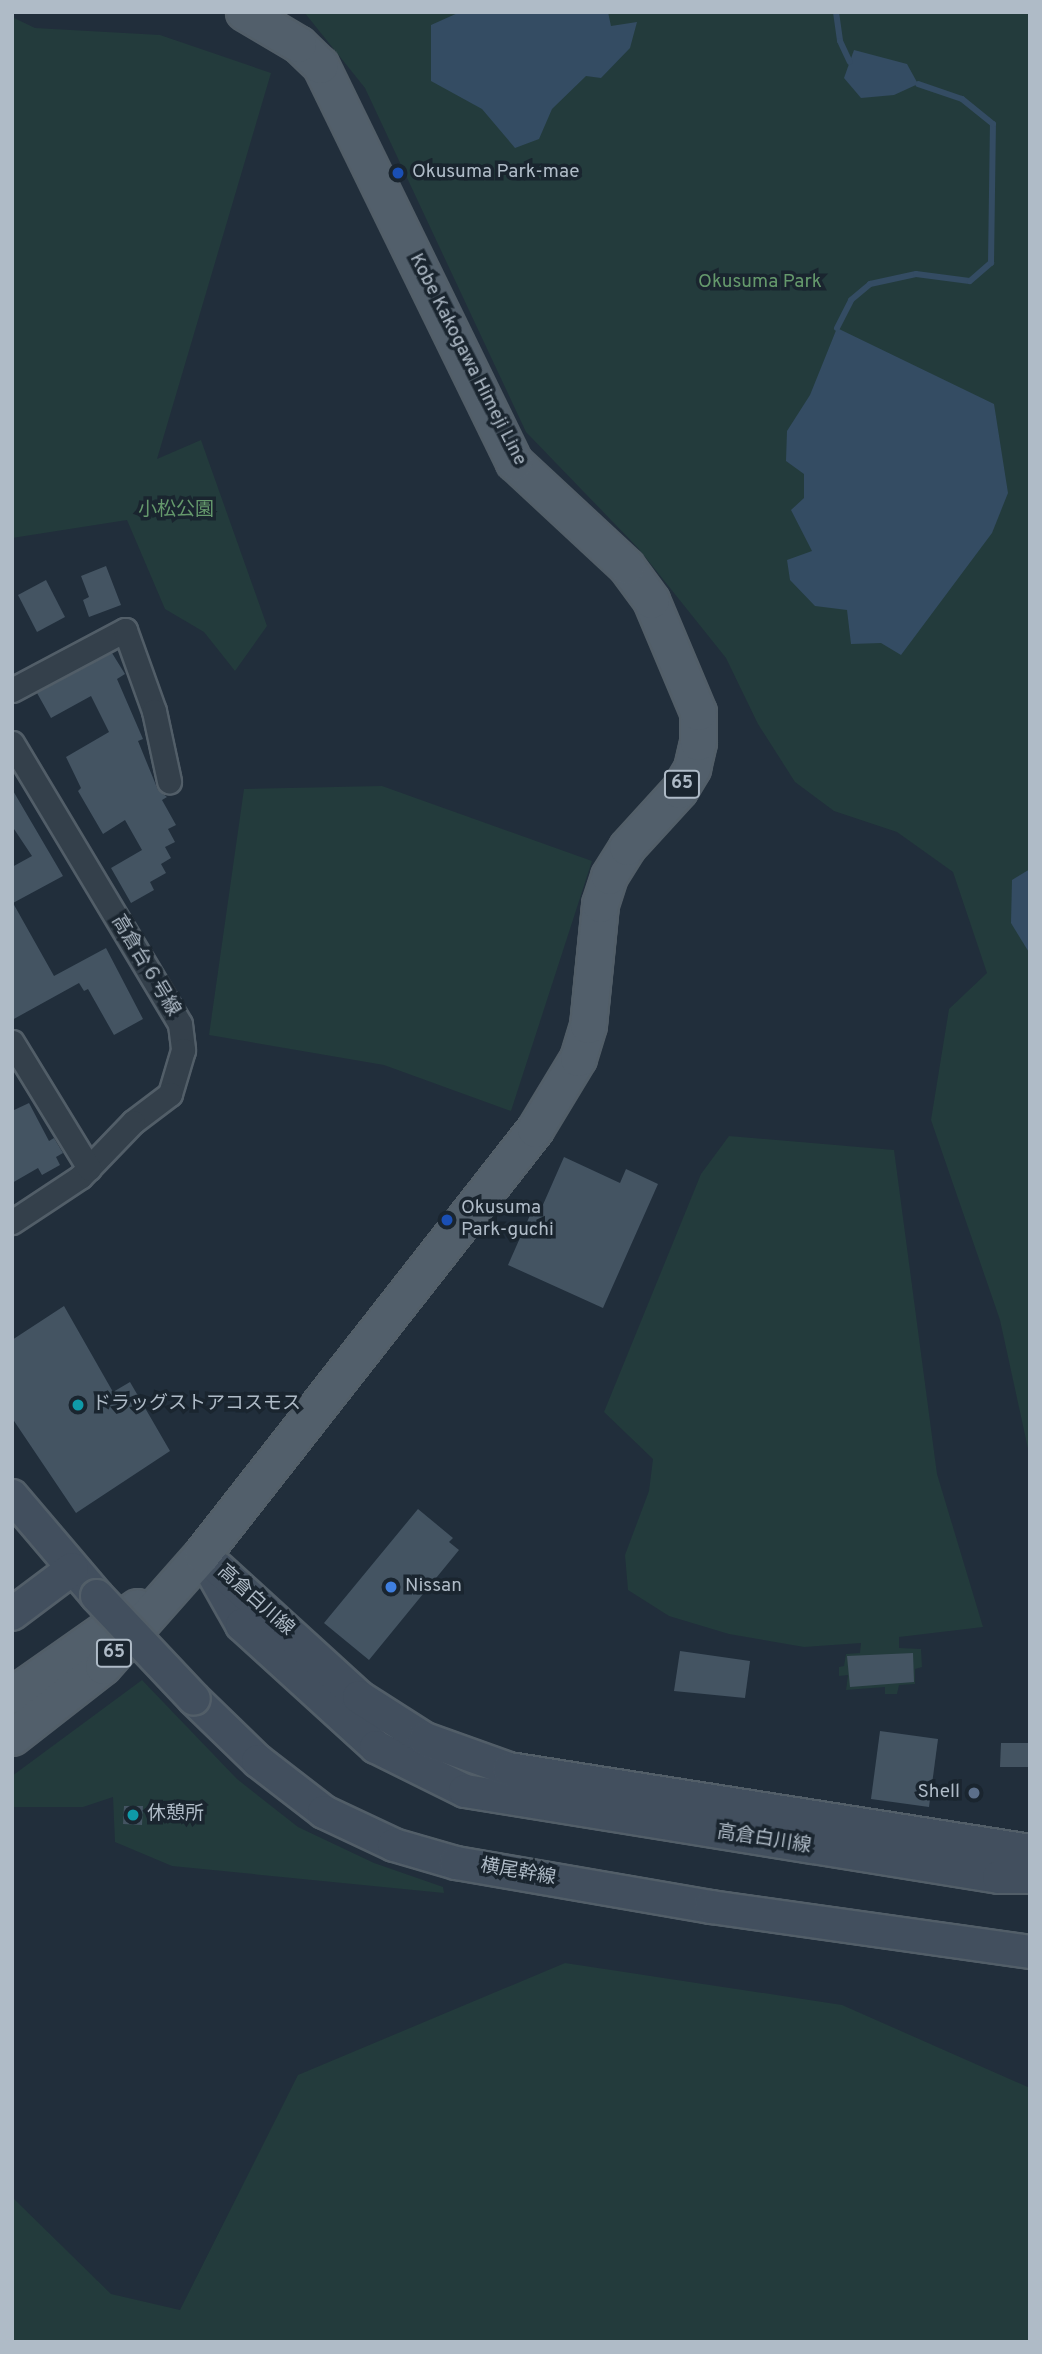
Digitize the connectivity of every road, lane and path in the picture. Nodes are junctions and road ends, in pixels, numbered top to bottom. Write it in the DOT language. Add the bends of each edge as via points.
graph roads {
  1 [pos="244,12"];
  2 [pos="12,690"];
  3 [pos="12,743"];
  4 [pos="169,781"];
  5 [pos="12,1042"];
  6 [pos="89,1168"];
  7 [pos="12,1222"];
  8 [pos="12,1496"];
  9 [pos="202,1554"];
  10 [pos="72,1569"];
  11 [pos="12,1614"];
  12 [pos="12,1695"];
  13 [pos="12,1737"];
  14 [pos="1030,1851"];
  15 [pos="1030,1877"];
  16 [pos="1030,1952"];
  1 -- 9 [label="main road, Kobe Kakogawa Himeji Line / 65" via="298,44 320,65 514,462 626,566 651,600 698,712 698,742 692,768 679,790 627,847 609,876 600,904 588,1024 579,1058 548,1110 501,1177"];
  2 -- 4 [label="street" via="125,630 154,711"];
  3 -- 6 [label="street, 高倉台６号線" via="180,1024 183,1051 170,1094 133,1122"];
  5 -- 6 [label="street"];
  6 -- 7 [label="street, 高倉台６号線"];
  8 -- 10 [label="street, 横尾幹線"];
  9 -- 12 [label="main road, Kobe Kakogawa Himeji Line / 65"];
  9 -- 13 [label="main road, Kobe Kakogawa Himeji Line / 65" via="103,1666"];
  9 -- 14 [label="street, 高倉白川線" via="359,1697 425,1739 509,1769"];
  9 -- 15 [label="street, 高倉白川線" via="242,1625 366,1737 465,1791 999,1877"];
  10 -- 11 [label="street"];
  10 -- 16 [label="street, 横尾幹線, bridge" via="258,1761 324,1812 394,1844 456,1863 711,1907"];
}
